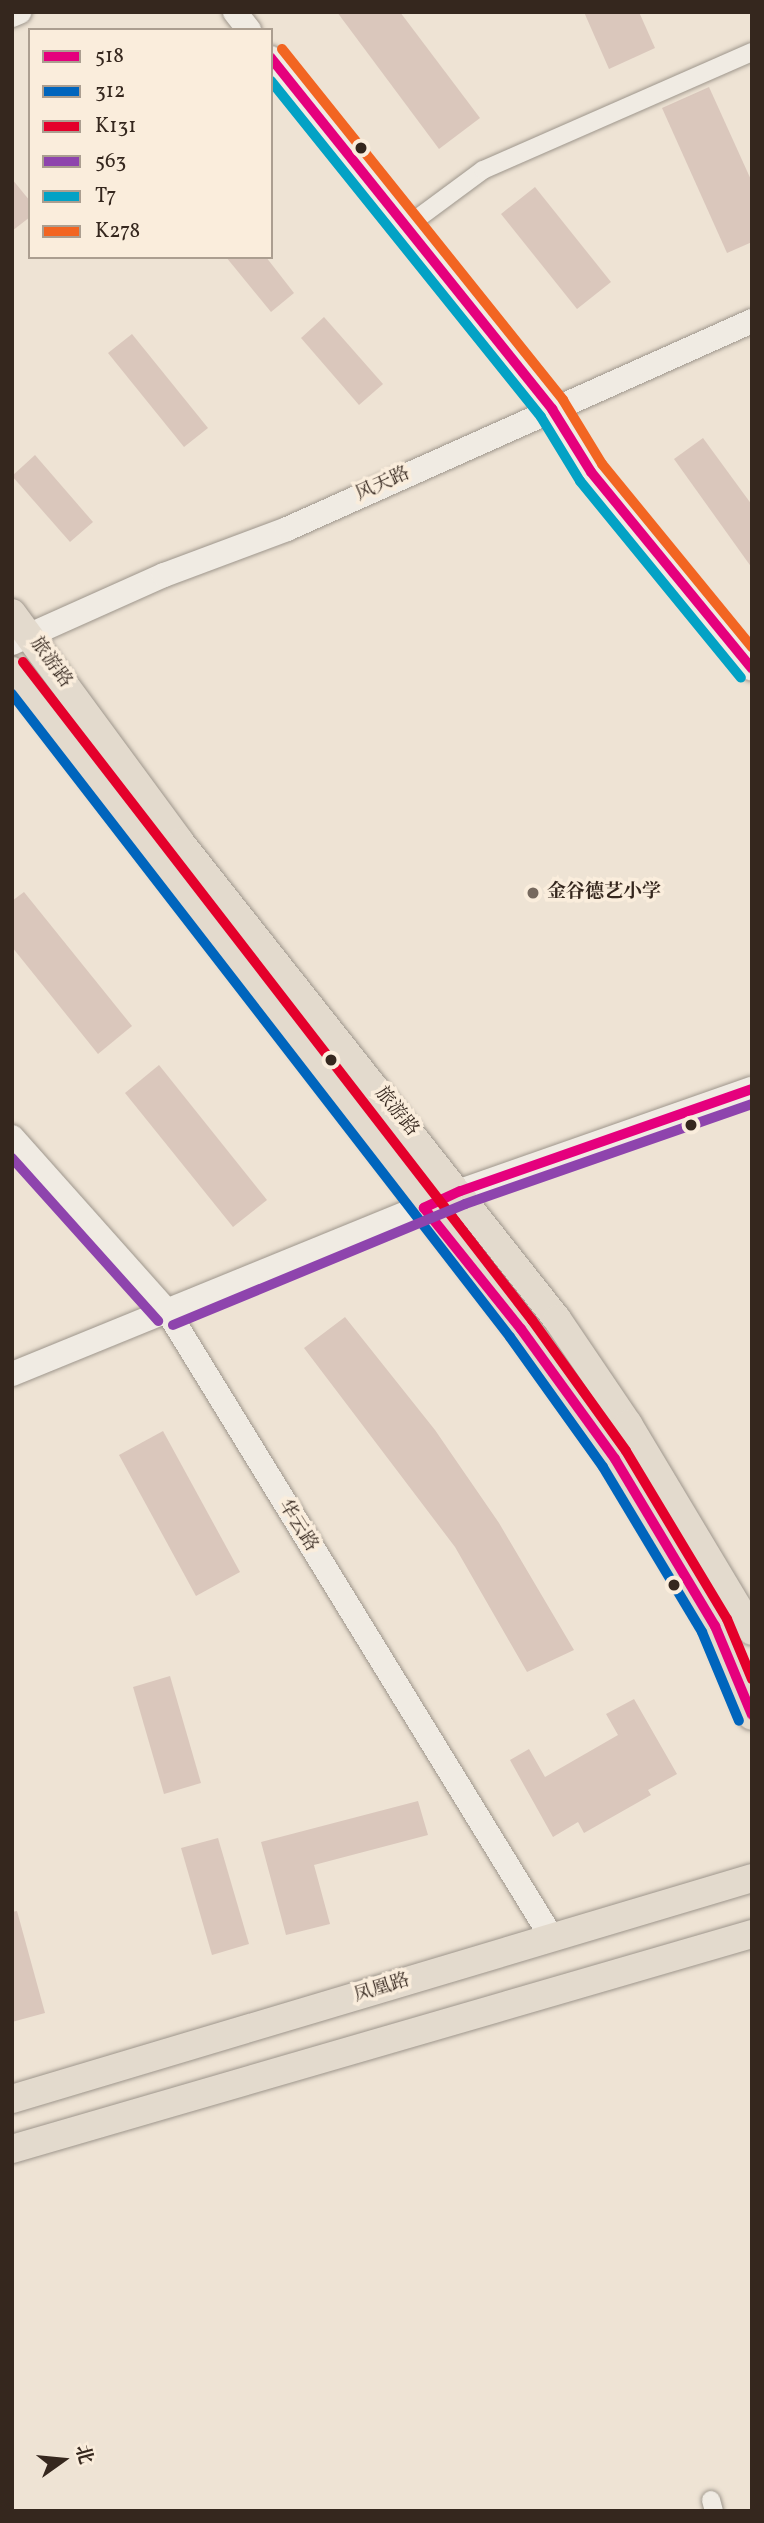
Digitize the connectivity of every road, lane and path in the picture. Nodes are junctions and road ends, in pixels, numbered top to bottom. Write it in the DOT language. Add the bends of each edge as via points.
graph roads {
  1 [pos="19,12"];
  2 [pos="235,12"];
  3 [pos="12,15"];
  4 [pos="247,28"];
  5 [pos="752,52"];
  6 [pos="273,60"];
  7 [pos="406,226"];
  8 [pos="752,321"];
  9 [pos="552,409"];
  10 [pos="18,630"];
  11 [pos="752,669"];
  12 [pos="12,671"];
  13 [pos="752,1088"];
  14 [pos="12,1137"];
  15 [pos="460,1191"];
  16 [pos="424,1208"];
  17 [pos="168,1311"];
  18 [pos="12,1374"];
  19 [pos="752,1631"];
  20 [pos="752,1716"];
  21 [pos="752,1878"];
  22 [pos="752,1934"];
  23 [pos="552,1938"];
  24 [pos="12,2099"];
  25 [pos="12,2149"];
  1 -- 3 [label="street"];
  2 -- 4 [label="street"];
  5 -- 7 [label="street" via="483,170"];
  6 -- 7 [label="street"];
  7 -- 9 [label="street"];
  8 -- 9 [label="street, 风天路"];
  9 -- 10 [label="street, 风天路" via="287,529"];
  9 -- 11 [label="street" via="591,472"];
  10 -- 15 [label="main road, 旅游路" via="180,842"];
  12 -- 16 [label="main road, 旅游路"];
  13 -- 15 [label="street"];
  14 -- 17 [label="street, 华云路"];
  15 -- 16 [label="street"];
  15 -- 19 [label="main road, 旅游路" via="557,1319 628,1424"];
  16 -- 17 [label="street"];
  16 -- 20 [label="main road, 旅游路" via="521,1329 615,1460 715,1626"];
  17 -- 18 [label="street"];
  17 -- 23 [label="street, 华云路"];
  21 -- 23 [label="main road, 凤凰路"];
  22 -- 25 [label="main road"];
  23 -- 24 [label="main road, 凤凰路"];
}
